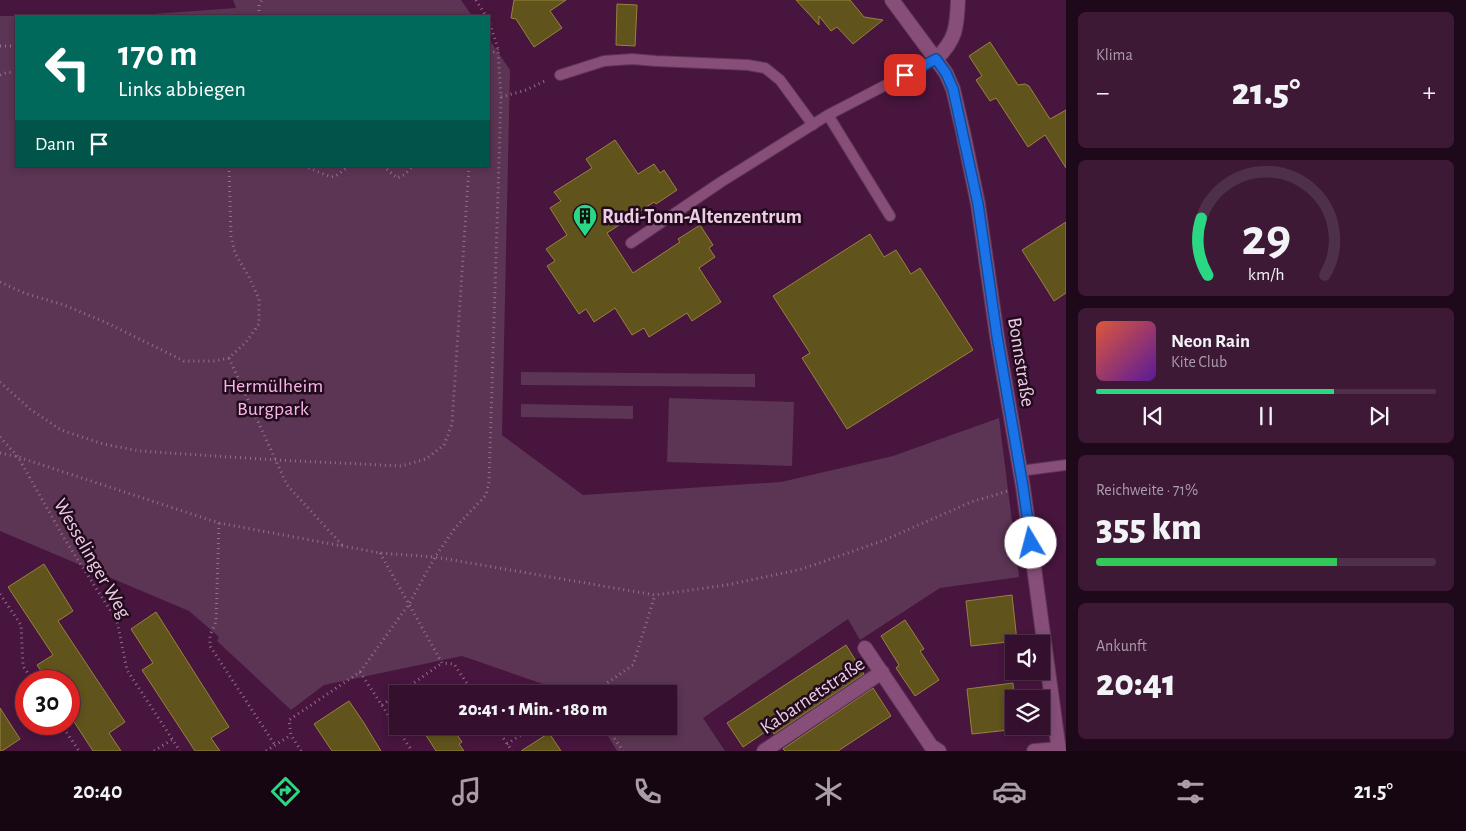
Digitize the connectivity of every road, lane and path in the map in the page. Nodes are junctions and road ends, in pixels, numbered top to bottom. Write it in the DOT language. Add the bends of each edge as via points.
graph roads {
  1 [pos="262,0"];
  2 [pos="476,0"];
  3 [pos="892,0"];
  4 [pos="958,0"];
  5 [pos="258,14"];
  6 [pos="485,15"];
  7 [pos="490,24"];
  8 [pos="0,46"];
  9 [pos="15,46"];
  10 [pos="498,49"];
  11 [pos="490,54"];
  12 [pos="936,59"];
  13 [pos="15,73"];
  14 [pos="0,75"];
  15 [pos="560,75"];
  16 [pos="501,97"];
  17 [pos="828,115"];
  18 [pos="813,125"];
  19 [pos="229,167"];
  20 [pos="306,167"];
  21 [pos="349,167"];
  22 [pos="384,167"];
  23 [pos="412,167"];
  24 [pos="469,167"];
  25 [pos="890,216"];
  26 [pos="631,243"];
  27 [pos="0,282"];
  28 [pos="229,358"];
  29 [pos="0,382"];
  30 [pos="0,437"];
  31 [pos="0,453"];
  32 [pos="18,457"];
  33 [pos="276,460"];
  34 [pos="1066,465"];
  35 [pos="1020,471"];
  36 [pos="1023,487"];
  37 [pos="218,522"];
  38 [pos="344,546"];
  39 [pos="380,553"];
  40 [pos="435,557"];
  41 [pos="0,594"];
  42 [pos="655,595"];
  43 [pos="409,604"];
  44 [pos="865,648"];
  45 [pos="442,663"];
  46 [pos="26,670"];
  47 [pos="360,672"];
  48 [pos="882,672"];
  49 [pos="411,685"];
  50 [pos="468,685"];
  51 [pos="604,685"];
  52 [pos="389,700"];
  53 [pos="382,705"];
  54 [pos="68,735"];
  55 [pos="290,735"];
  56 [pos="501,735"];
  57 [pos="520,735"];
  58 [pos="612,735"];
  59 [pos="172,739"];
  60 [pos="507,744"];
  61 [pos="275,745"];
  62 [pos="931,749"];
  63 [pos="77,750"];
  64 [pos="1059,750"];
  65 [pos="154,751"];
  66 [pos="180,751"];
  67 [pos="266,751"];
  68 [pos="301,751"];
  69 [pos="412,751"];
  70 [pos="512,751"];
  71 [pos="623,751"];
  72 [pos="765,751"];
  73 [pos="1034,751"];
  1 -- 5 [label="path"];
  2 -- 6 [label="path"];
  3 -- 12 [label="street, Bonnstraße"];
  4 -- 12 [label="street" via="955,31 947,48"];
  7 -- 10 [label="path"];
  8 -- 9 [label="path"];
  10 -- 11 [label="path"];
  10 -- 16 [label="path"];
  12 -- 17 [label="lane"];
  12 -- 35 [label="street, Bonnstraße" via="953,89 978,204"];
  13 -- 14 [label="path"];
  15 -- 16 [label="path"];
  15 -- 18 [label="lane" via="604,61 632,58 765,68 780,80"];
  16 -- 40 [label="path" via="489,482 486,495 455,528"];
  17 -- 18 [label="lane"];
  17 -- 25 [label="lane"];
  18 -- 26 [label="lane"];
  19 -- 28 [label="path" via="231,236 235,253 259,299 259,324"];
  20 -- 21 [label="path" via="331,177"];
  22 -- 23 [label="path" via="397,178"];
  24 -- 33 [label="path" via="452,424 444,446 426,459 401,466"];
  27 -- 28 [label="path" via="107,323 184,361"];
  28 -- 33 [label="path"];
  29 -- 33 [label="path" via="30,409 62,430 103,444 140,451"];
  30 -- 32 [label="path, Wesselinger Weg"];
  31 -- 32 [label="path"];
  32 -- 37 [label="path"];
  32 -- 59 [label="path, Wesselinger Weg" via="117,621 127,670"];
  33 -- 38 [label="path" via="294,494"];
  34 -- 35 [label="lane"];
  35 -- 36 [label="street, Bonnstraße"];
  36 -- 42 [label="path" via="971,502 882,541 802,569 727,585"];
  36 -- 64 [label="street, Bonnstraße"];
  37 -- 38 [label="path"];
  37 -- 61 [label="path" via="216,622 210,635 210,646"];
  38 -- 39 [label="path"];
  39 -- 40 [label="path"];
  39 -- 43 [label="path"];
  40 -- 42 [label="path"];
  40 -- 43 [label="path"];
  41 -- 46 [label="path" via="21,625"];
  42 -- 51 [label="path" via="633,665"];
  43 -- 45 [label="path"];
  43 -- 47 [label="path"];
  44 -- 48 [label="street"];
  45 -- 49 [label="path"];
  45 -- 50 [label="path" via="454,664"];
  47 -- 53 [label="path"];
  47 -- 55 [label="path" via="289,720"];
  48 -- 62 [label="street"];
  48 -- 72 [label="street, Kabarnetstraße"];
  52 -- 53 [label="path"];
  53 -- 69 [label="path"];
  54 -- 63 [label="path"];
  55 -- 61 [label="path"];
  55 -- 68 [label="path"];
  56 -- 60 [label="path"];
  57 -- 60 [label="path"];
  58 -- 71 [label="path"];
  59 -- 65 [label="path"];
  59 -- 66 [label="path, Wesselinger Weg"];
  60 -- 70 [label="path"];
  61 -- 67 [label="path"];
  64 -- 73 [label="street"];
}
